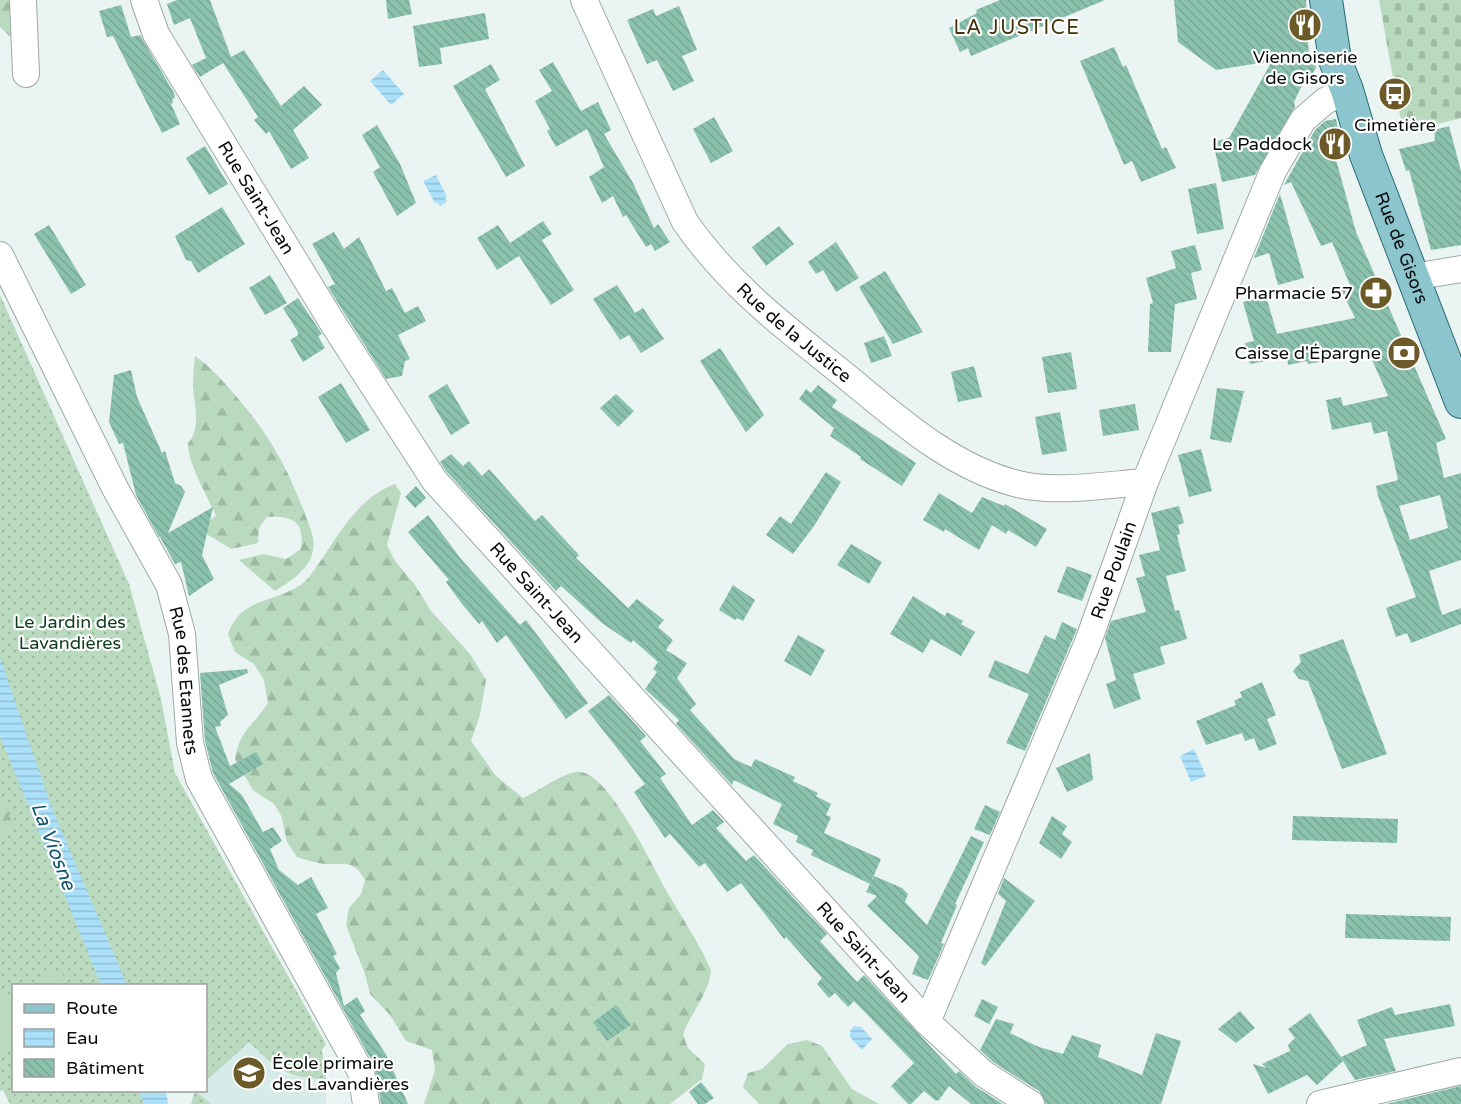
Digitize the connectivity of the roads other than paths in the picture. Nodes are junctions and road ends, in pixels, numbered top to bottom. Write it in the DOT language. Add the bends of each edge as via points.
graph roads {
  1 [pos="23,0"];
  2 [pos="144,0"];
  3 [pos="584,0"];
  4 [pos="1326,0"];
  5 [pos="1339,0"];
  6 [pos="26,74"];
  7 [pos="1347,90"];
  8 [pos="0,255"];
  9 [pos="1461,269"];
  10 [pos="1413,277"];
  11 [pos="1461,402"];
  12 [pos="1145,482"];
  13 [pos="927,1022"];
  14 [pos="1461,1071"];
  15 [pos="366,1104"];
  16 [pos="1031,1104"];
  17 [pos="1320,1104"];
  1 -- 6 [label="street"];
  2 -- 13 [label="street, Rue Saint-Jean" via="156,34 434,480"];
  3 -- 12 [label="street, Rue de la Justice" via="685,222 745,294 900,421 941,450 980,470 1035,487"];
  4 -- 7 [label="main road, Rue de Gisors" via="1335,60"];
  5 -- 7 [label="main road, Rue de Gisors"];
  7 -- 10 [label="main road, Rue de Gisors" via="1366,155"];
  7 -- 12 [label="street, Rue Poulain" via="1325,101 1303,120 1273,171"];
  8 -- 15 [label="street, Rue des Etannets" via="116,490 169,585 182,633 190,743 199,779 361,1072"];
  9 -- 10 [label="street"];
  10 -- 11 [label="main road, Rue de Gisors"];
  12 -- 13 [label="street, Rue Poulain" via="1089,642"];
  13 -- 16 [label="street, Rue Saint-Jean" via="984,1074"];
  14 -- 17 [label="street"];
}
